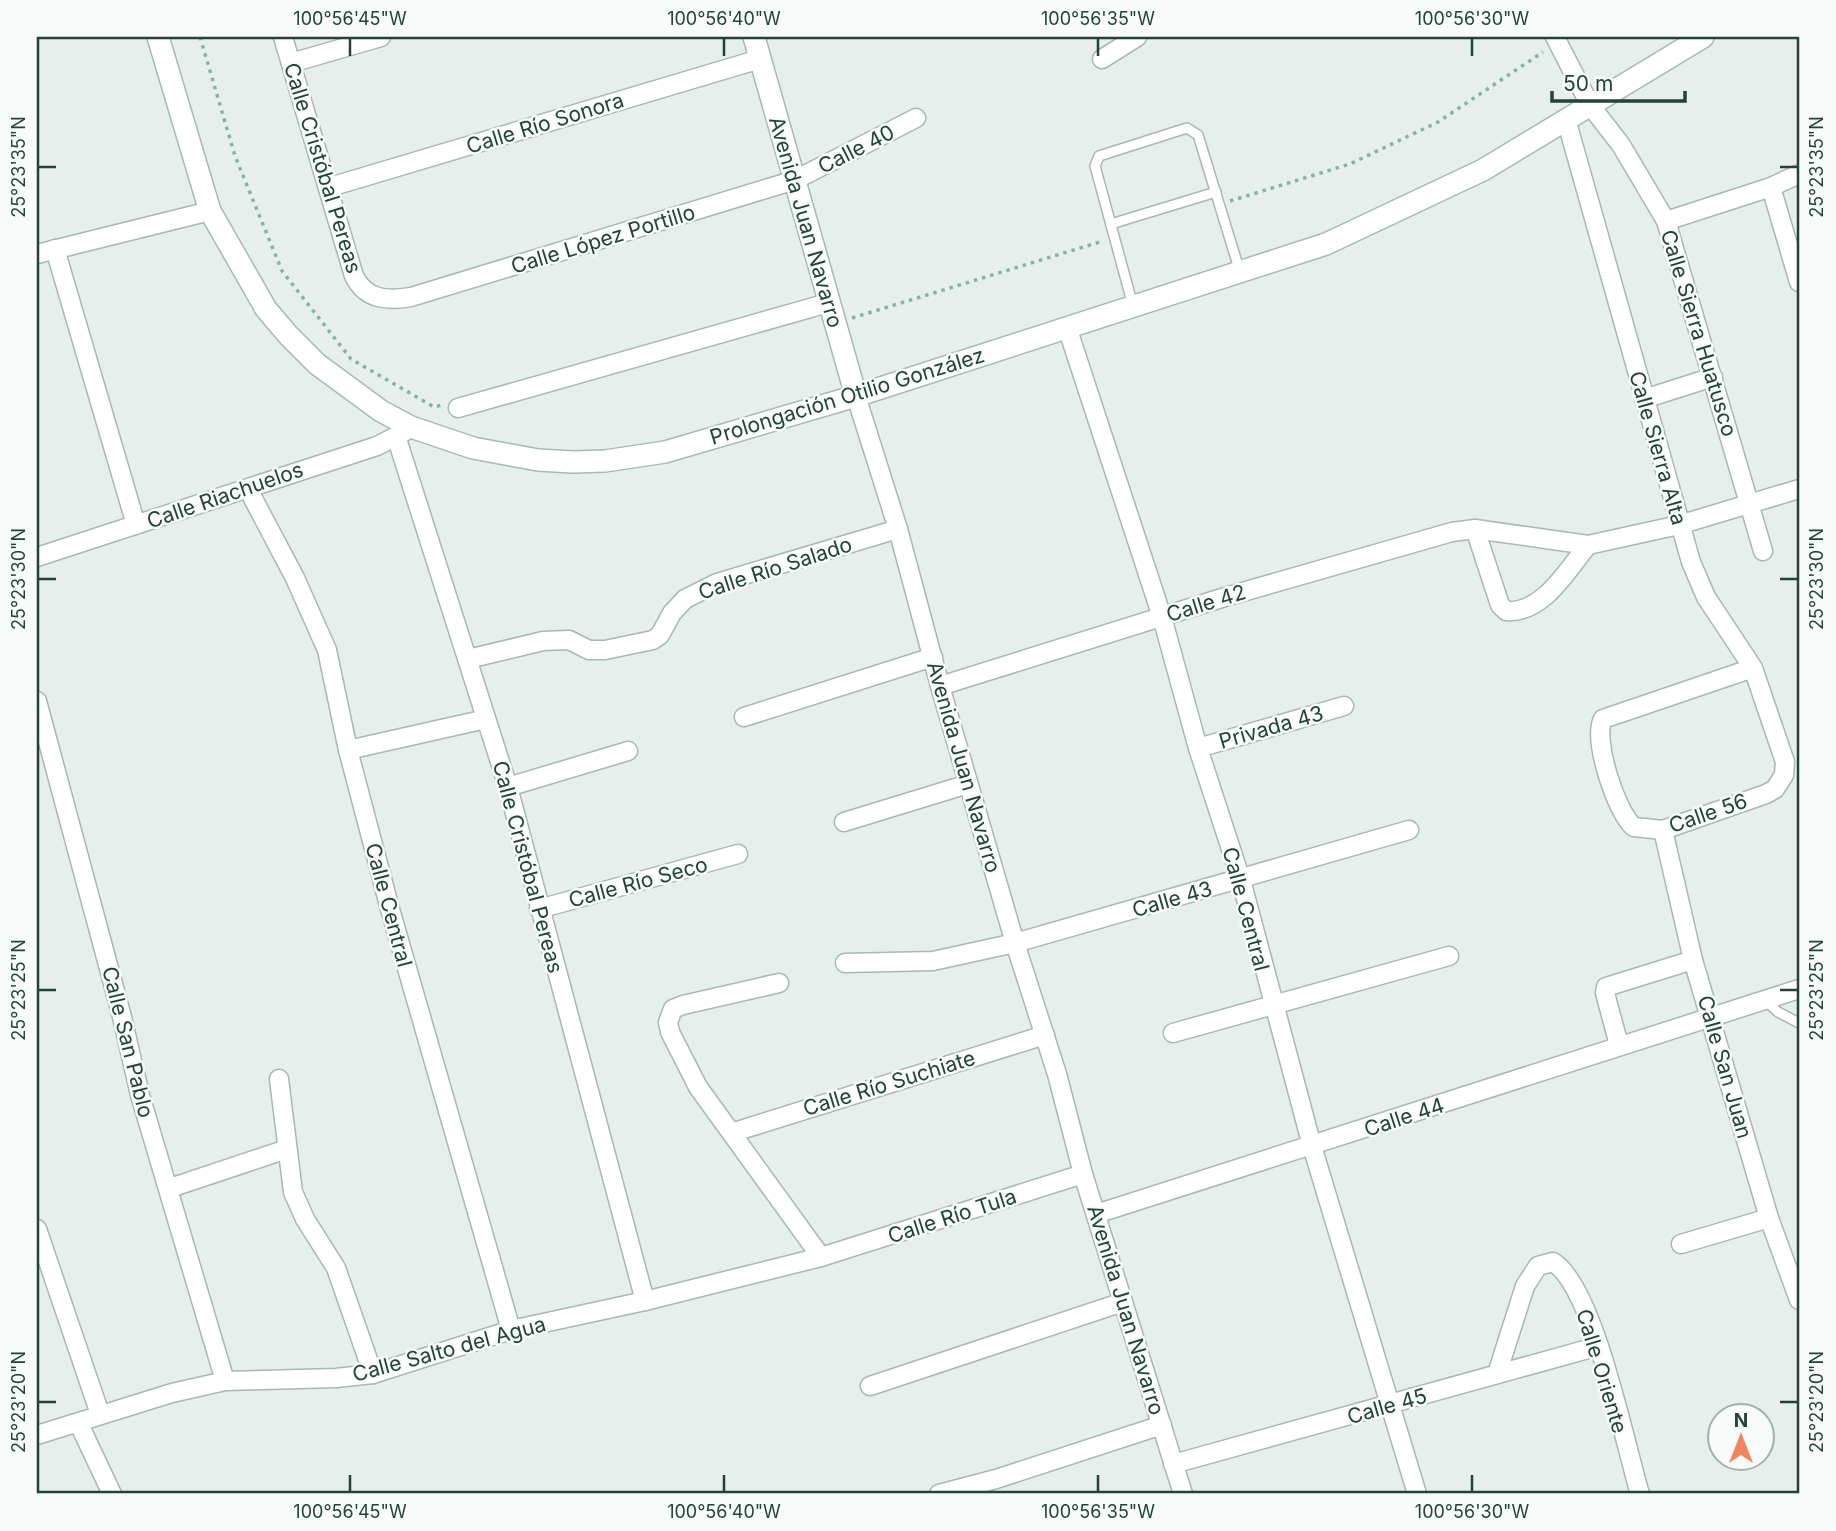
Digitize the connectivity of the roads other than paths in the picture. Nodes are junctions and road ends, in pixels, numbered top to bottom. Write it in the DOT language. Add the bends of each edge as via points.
graph roads {
  1 [pos="158,37"];
  2 [pos="283,37"];
  3 [pos="382,37"];
  4 [pos="754,37"];
  5 [pos="1137,37"];
  6 [pos="1555,37"];
  7 [pos="1700,37"];
  8 [pos="760,59"];
  9 [pos="1102,59"];
  10 [pos="291,63"];
  11 [pos="1590,105"];
  12 [pos="916,118"];
  13 [pos="1566,119"];
  14 [pos="1799,174"];
  15 [pos="795,180"];
  16 [pos="330,187"];
  17 [pos="1771,187"];
  18 [pos="1216,191"];
  19 [pos="211,211"];
  20 [pos="1666,220"];
  21 [pos="1111,224"];
  22 [pos="55,249"];
  23 [pos="37,254"];
  24 [pos="1240,274"];
  25 [pos="1799,282"];
  26 [pos="411,297"];
  27 [pos="828,303"];
  28 [pos="1133,306"];
  29 [pos="1067,327"];
  30 [pos="1713,377"];
  31 [pos="856,396"];
  32 [pos="1644,399"];
  33 [pos="458,408"];
  34 [pos="404,432"];
  35 [pos="248,489"];
  36 [pos="1799,489"];
  37 [pos="1749,503"];
  38 [pos="1679,524"];
  39 [pos="136,525"];
  40 [pos="898,529"];
  41 [pos="1475,529"];
  42 [pos="1588,545"];
  43 [pos="1763,551"];
  44 [pos="37,557"];
  45 [pos="1162,617"];
  46 [pos="933,657"];
  47 [pos="468,659"];
  48 [pos="1752,668"];
  49 [pos="940,686"];
  50 [pos="37,701"];
  51 [pos="1344,706"];
  52 [pos="744,717"];
  53 [pos="486,719"];
  54 [pos="1198,748"];
  55 [pos="348,750"];
  56 [pos="628,751"];
  57 [pos="1785,762"];
  58 [pos="968,784"];
  59 [pos="508,787"];
  60 [pos="844,822"];
  61 [pos="1409,830"];
  62 [pos="1663,830"];
  63 [pos="738,854"];
  64 [pos="1241,880"];
  65 [pos="539,909"];
  66 [pos="1015,943"];
  67 [pos="1449,956"];
  68 [pos="1693,960"];
  69 [pos="845,963"];
  70 [pos="779,983"];
  71 [pos="1799,989"];
  72 [pos="1765,1000"];
  73 [pos="1272,1004"];
  74 [pos="1712,1017"];
  75 [pos="1799,1023"];
  76 [pos="1173,1033"];
  77 [pos="1045,1035"];
  78 [pos="1619,1045"];
  79 [pos="279,1079"];
  80 [pos="734,1132"];
  81 [pos="1312,1146"];
  82 [pos="287,1149"];
  83 [pos="1083,1174"];
  84 [pos="170,1188"];
  85 [pos="1096,1214"];
  86 [pos="1769,1218"];
  87 [pos="37,1229"];
  88 [pos="1681,1244"];
  89 [pos="821,1257"];
  90 [pos="1799,1300"];
  91 [pos="645,1301"];
  92 [pos="1123,1302"];
  93 [pos="511,1330"];
  94 [pos="1599,1346"];
  95 [pos="373,1374"];
  96 [pos="1497,1374"];
  97 [pos="225,1381"];
  98 [pos="870,1386"];
  99 [pos="1391,1406"];
  100 [pos="100,1414"];
  101 [pos="79,1424"];
  102 [pos="1162,1426"];
  103 [pos="37,1435"];
  104 [pos="1173,1464"];
  105 [pos="1000,1487"];
  106 [pos="112,1494"];
  107 [pos="940,1494"];
  108 [pos="1182,1494"];
  109 [pos="1417,1494"];
  110 [pos="1640,1494"];
  1 -- 19 [label="main road, Prolongación Otilio González"];
  2 -- 10 [label="street, Calle Cristóbal Pereas"];
  3 -- 10 [label="street"];
  4 -- 8 [label="main road, Avenida Juan Navarro"];
  5 -- 9 [label="street"];
  6 -- 11 [label="street, Calle Sierra Huatusco"];
  7 -- 11 [label="main road, Prolongación Otilio González"];
  8 -- 15 [label="main road, Avenida Juan Navarro"];
  8 -- 16 [label="street, Calle Río Sonora"];
  10 -- 16 [label="street, Calle Cristóbal Pereas"];
  11 -- 13 [label="main road, Prolongación Otilio González"];
  11 -- 20 [label="street, Calle Sierra Huatusco" via="1621,145"];
  12 -- 15 [label="street, Calle 40"];
  13 -- 24 [label="main road, Prolongación Otilio González" via="1483,170 1388,216"];
  13 -- 32 [label="street, Calle Sierra Alta"];
  14 -- 17 [label="street"];
  15 -- 26 [label="street, Calle López Portillo"];
  15 -- 27 [label="main road, Avenida Juan Navarro"];
  16 -- 26 [label="street, Calle Cristóbal Pereas" via="359,285 378,298"];
  17 -- 20 [label="street"];
  17 -- 25 [label="street"];
  18 -- 21 [label="lane"];
  18 -- 21 [label="lane" via="1198,135 1187,128 1099,156 1094,166"];
  18 -- 24 [label="lane"];
  19 -- 22 [label="street"];
  19 -- 34 [label="main road, Prolongación Otilio González" via="266,309 289,336 317,364"];
  20 -- 30 [label="street, Calle Sierra Huatusco"];
  21 -- 28 [label="lane"];
  22 -- 23 [label="street"];
  22 -- 39 [label="street"];
  24 -- 28 [label="main road, Prolongación Otilio González"];
  27 -- 31 [label="main road, Avenida Juan Navarro"];
  27 -- 33 [label="street"];
  28 -- 29 [label="main road, Prolongación Otilio González"];
  29 -- 31 [label="main road, Prolongación Otilio González"];
  29 -- 45 [label="street, Calle Central"];
  30 -- 32 [label="street"];
  30 -- 37 [label="street, Calle Sierra Huatusco"];
  31 -- 34 [label="main road, Prolongación Otilio González" via="665,452 605,461 538,460"];
  31 -- 40 [label="street, Avenida Juan Navarro"];
  32 -- 38 [label="street, Calle Sierra Alta"];
  34 -- 35 [label="street, Calle Riachuelos" via="377,446"];
  34 -- 47 [label="street, Calle Cristóbal Pereas"];
  35 -- 39 [label="street, Calle Riachuelos"];
  35 -- 55 [label="street, Calle Central" via="327,650"];
  36 -- 37 [label="street"];
  37 -- 38 [label="street"];
  37 -- 43 [label="street, Calle Sierra Huatusco"];
  38 -- 42 [label="street"];
  38 -- 48 [label="street, Calle Sierra Alta" via="1706,597"];
  39 -- 44 [label="street, Calle Riachuelos"];
  40 -- 46 [label="street, Avenida Juan Navarro"];
  40 -- 47 [label="street, Calle Río Salado" via="691,594 653,640 605,650 589,650 569,640 542,641"];
  41 -- 42 [label="street, Calle 42"];
  41 -- 42 [label="street" via="1500,605 1513,612 1541,601"];
  41 -- 45 [label="street, Calle 42" via="1428,538"];
  45 -- 49 [label="street, Calle 42"];
  45 -- 54 [label="street, Calle Central"];
  46 -- 49 [label="street, Avenida Juan Navarro"];
  46 -- 52 [label="street"];
  47 -- 53 [label="street, Calle Cristóbal Pereas"];
  48 -- 57 [label="street, Calle Sierra Alta"];
  48 -- 62 [label="street, Calle 56" via="1603,719 1599,731 1619,810 1634,827"];
  49 -- 58 [label="street, Avenida Juan Navarro"];
  50 -- 84 [label="street, Calle San Pablo" via="140,1095"];
  51 -- 54 [label="street, Privada 43"];
  53 -- 55 [label="street"];
  53 -- 59 [label="street, Calle Cristóbal Pereas"];
  54 -- 64 [label="street, Calle Central"];
  55 -- 93 [label="street, Calle Central"];
  56 -- 59 [label="street"];
  57 -- 62 [label="street, Calle 56" via="1780,783 1766,794"];
  58 -- 60 [label="street"];
  58 -- 66 [label="street, Avenida Juan Navarro"];
  59 -- 65 [label="street, Calle Cristóbal Pereas"];
  61 -- 64 [label="street, Calle 43"];
  62 -- 68 [label="street, Calle San Juan"];
  63 -- 65 [label="street, Calle Río Seco"];
  64 -- 66 [label="street, Calle 43"];
  64 -- 73 [label="street, Calle Central"];
  65 -- 91 [label="street, Calle Cristóbal Pereas"];
  66 -- 69 [label="street, Calle 43" via="933,961"];
  66 -- 77 [label="street, Avenida Juan Navarro"];
  67 -- 73 [label="street"];
  68 -- 74 [label="street, Calle San Juan"];
  68 -- 78 [label="street" via="1606,987"];
  70 -- 80 [label="street" via="683,1005 669,1016 670,1032 698,1087"];
  71 -- 72 [label="street, Calle 44"];
  72 -- 74 [label="street, Calle 44"];
  72 -- 75 [label="lane"];
  73 -- 76 [label="street"];
  73 -- 81 [label="street, Calle Central"];
  74 -- 78 [label="street, Calle 44"];
  74 -- 86 [label="street, Calle San Juan"];
  77 -- 80 [label="street, Calle Río Suchiate"];
  77 -- 83 [label="street, Avenida Juan Navarro"];
  78 -- 81 [label="street, Calle 44"];
  79 -- 82 [label="street"];
  80 -- 89 [label="street"];
  81 -- 85 [label="street, Calle 44"];
  81 -- 99 [label="street, Calle Central"];
  82 -- 84 [label="street"];
  82 -- 95 [label="street" via="296,1200 336,1268"];
  83 -- 85 [label="street, Avenida Juan Navarro"];
  83 -- 89 [label="street, Calle Río Tula"];
  84 -- 97 [label="street, Calle San Pablo"];
  85 -- 92 [label="street, Avenida Juan Navarro"];
  86 -- 88 [label="street"];
  86 -- 90 [label="street, Calle San Juan"];
  87 -- 100 [label="street"];
  89 -- 91 [label="street, Calle Salto del Agua"];
  91 -- 93 [label="street, Calle Salto del Agua"];
  92 -- 98 [label="street"];
  92 -- 102 [label="street, Avenida Juan Navarro"];
  93 -- 95 [label="street, Calle Salto del Agua"];
  94 -- 96 [label="street, Calle 45"];
  94 -- 96 [label="street, Calle Oriente" via="1567,1275 1553,1262 1545,1262 1525,1286"];
  94 -- 110 [label="street, Calle Oriente"];
  95 -- 97 [label="street, Calle Salto del Agua"];
  96 -- 99 [label="street, Calle 45"];
  97 -- 100 [label="street, Calle Salto del Agua"];
  99 -- 104 [label="street, Calle 45"];
  99 -- 109 [label="street, Calle Central"];
  100 -- 101 [label="street, Calle Salto del Agua"];
  101 -- 103 [label="street, Calle Salto del Agua"];
  101 -- 106 [label="street"];
  102 -- 104 [label="street, Avenida Juan Navarro"];
  102 -- 105 [label="street"];
  104 -- 108 [label="street, Avenida Juan Navarro"];
  105 -- 107 [label="street"];
}
